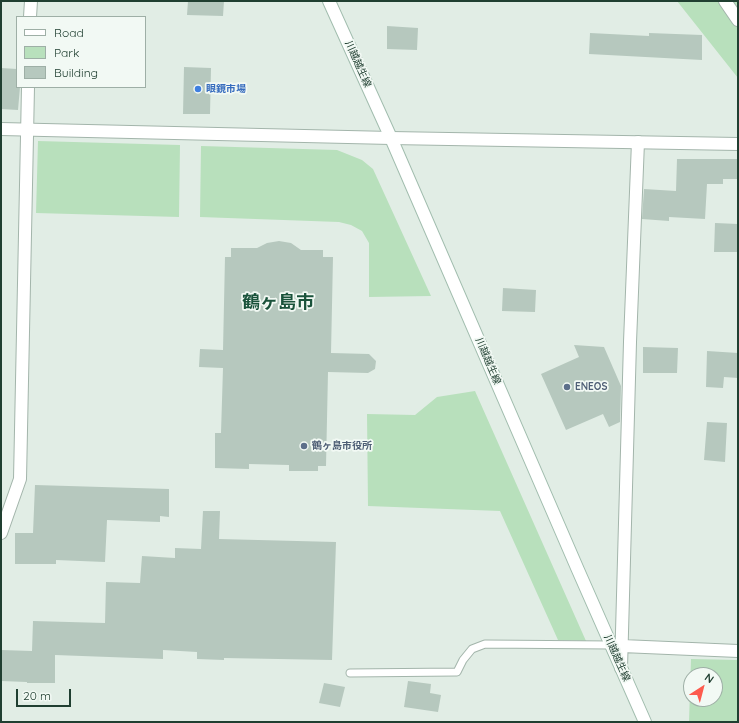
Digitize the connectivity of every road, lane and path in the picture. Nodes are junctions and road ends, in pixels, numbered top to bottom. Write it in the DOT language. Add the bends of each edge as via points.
graph roads {
  1 [pos="31,1"];
  2 [pos="329,1"];
  3 [pos="725,1"];
  4 [pos="30,16"];
  5 [pos="738,20"];
  6 [pos="28,88"];
  7 [pos="1,129"];
  8 [pos="26,130"];
  9 [pos="391,138"];
  10 [pos="638,142"];
  11 [pos="738,144"];
  12 [pos="1,533"];
  13 [pos="617,645"];
  14 [pos="738,650"];
  15 [pos="350,673"];
  16 [pos="645,722"];
  1 -- 4 [label="street"];
  2 -- 9 [label="street, 川越越生線"];
  3 -- 5 [label="street"];
  6 -- 8 [label="street"];
  7 -- 8 [label="street"];
  8 -- 9 [label="street"];
  8 -- 12 [label="street" via="20,479"];
  9 -- 10 [label="street"];
  9 -- 13 [label="street, 川越越生線"];
  10 -- 11 [label="street"];
  10 -- 13 [label="street"];
  13 -- 14 [label="street"];
  13 -- 15 [label="lane" via="485,644 472,649 457,672"];
  13 -- 16 [label="street, 川越越生線" via="621,668"];
}
